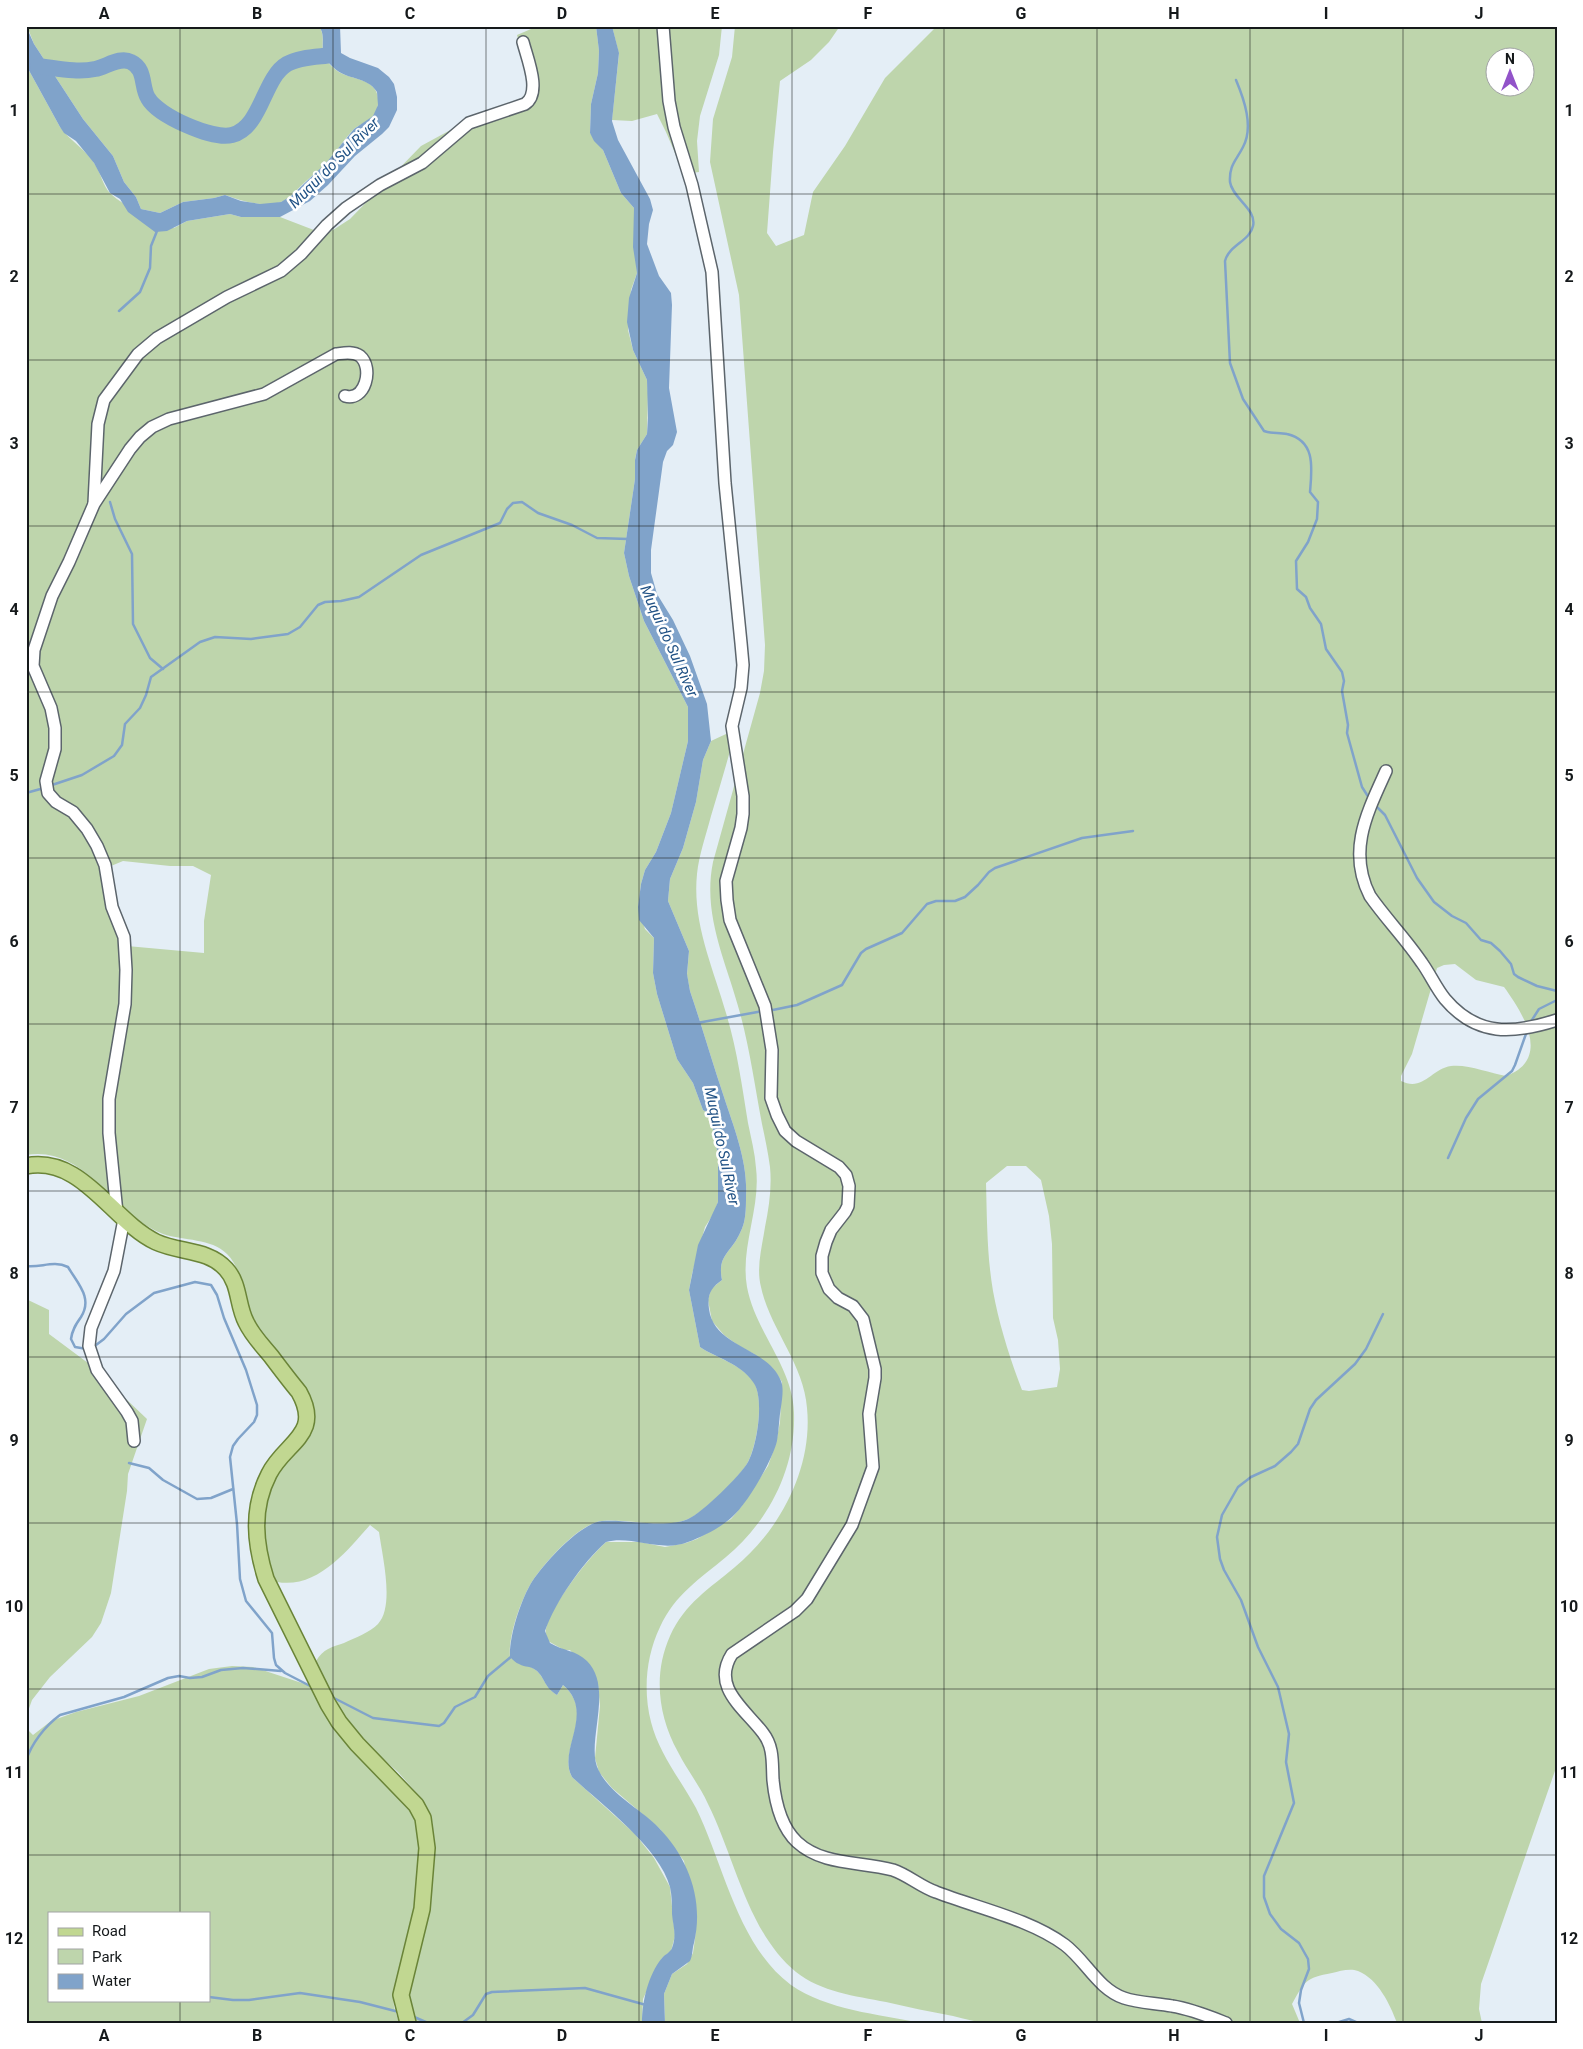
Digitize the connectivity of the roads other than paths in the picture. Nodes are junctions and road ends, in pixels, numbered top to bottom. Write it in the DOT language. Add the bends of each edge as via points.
graph roads {
  1 [pos="663,26"];
  2 [pos="523,42"];
  3 [pos="345,396"];
  4 [pos="94,504"];
  5 [pos="1386,771"];
  6 [pos="1557,1020"];
  7 [pos="26,1166"];
  8 [pos="121,1216"];
  9 [pos="134,1441"];
  10 [pos="408,2023"];
  11 [pos="1226,2023"];
  1 -- 11 [label="street" via="674,128 692,185 712,272 725,483 743,666 732,726 743,814 726,881 726,900 730,920 765,1006 772,1050 771,1098 777,1115 785,1131 796,1141 839,1167 846,1176 848,1206 826,1242 822,1273 838,1298 853,1306 863,1319 875,1368 869,1414 873,1467 856,1517 807,1599 795,1611 732,1654 725,1664 725,1683 769,1742 780,1813 788,1831 810,1853 830,1860 894,1871 934,1891 1025,1924 1066,1946 1101,1983 1124,1998 1193,2010"];
  2 -- 4 [label="street" via="534,88 531,101 470,122 422,163 380,184 346,208 281,271 227,297 157,338 138,354 104,400 98,424"];
  3 -- 4 [label="street" via="356,396 365,384 364,364 359,356 350,353 336,354 256,398 159,423 130,449"];
  4 -- 8 [label="street" via="52,596 32,660 55,728 54,749 46,780 48,793 73,812 97,846 105,865 112,907 124,937 125,1004 109,1111"];
  5 -- 6 [label="street" via="1362,829 1360,866 1370,896 1422,962 1445,998 1473,1024 1495,1030 1517,1030"];
  7 -- 8 [label="main road" via="51,1165 67,1170"];
  8 -- 9 [label="street" via="114,1271 90,1328 89,1346 97,1370 128,1412"];
  8 -- 10 [label="main road" via="157,1242 212,1257 228,1270 246,1322 305,1404 307,1418 304,1429 274,1466 260,1495 257,1545 266,1580 328,1704 357,1744 416,1805 423,1818 427,1848 422,1909 401,1995"];
}
